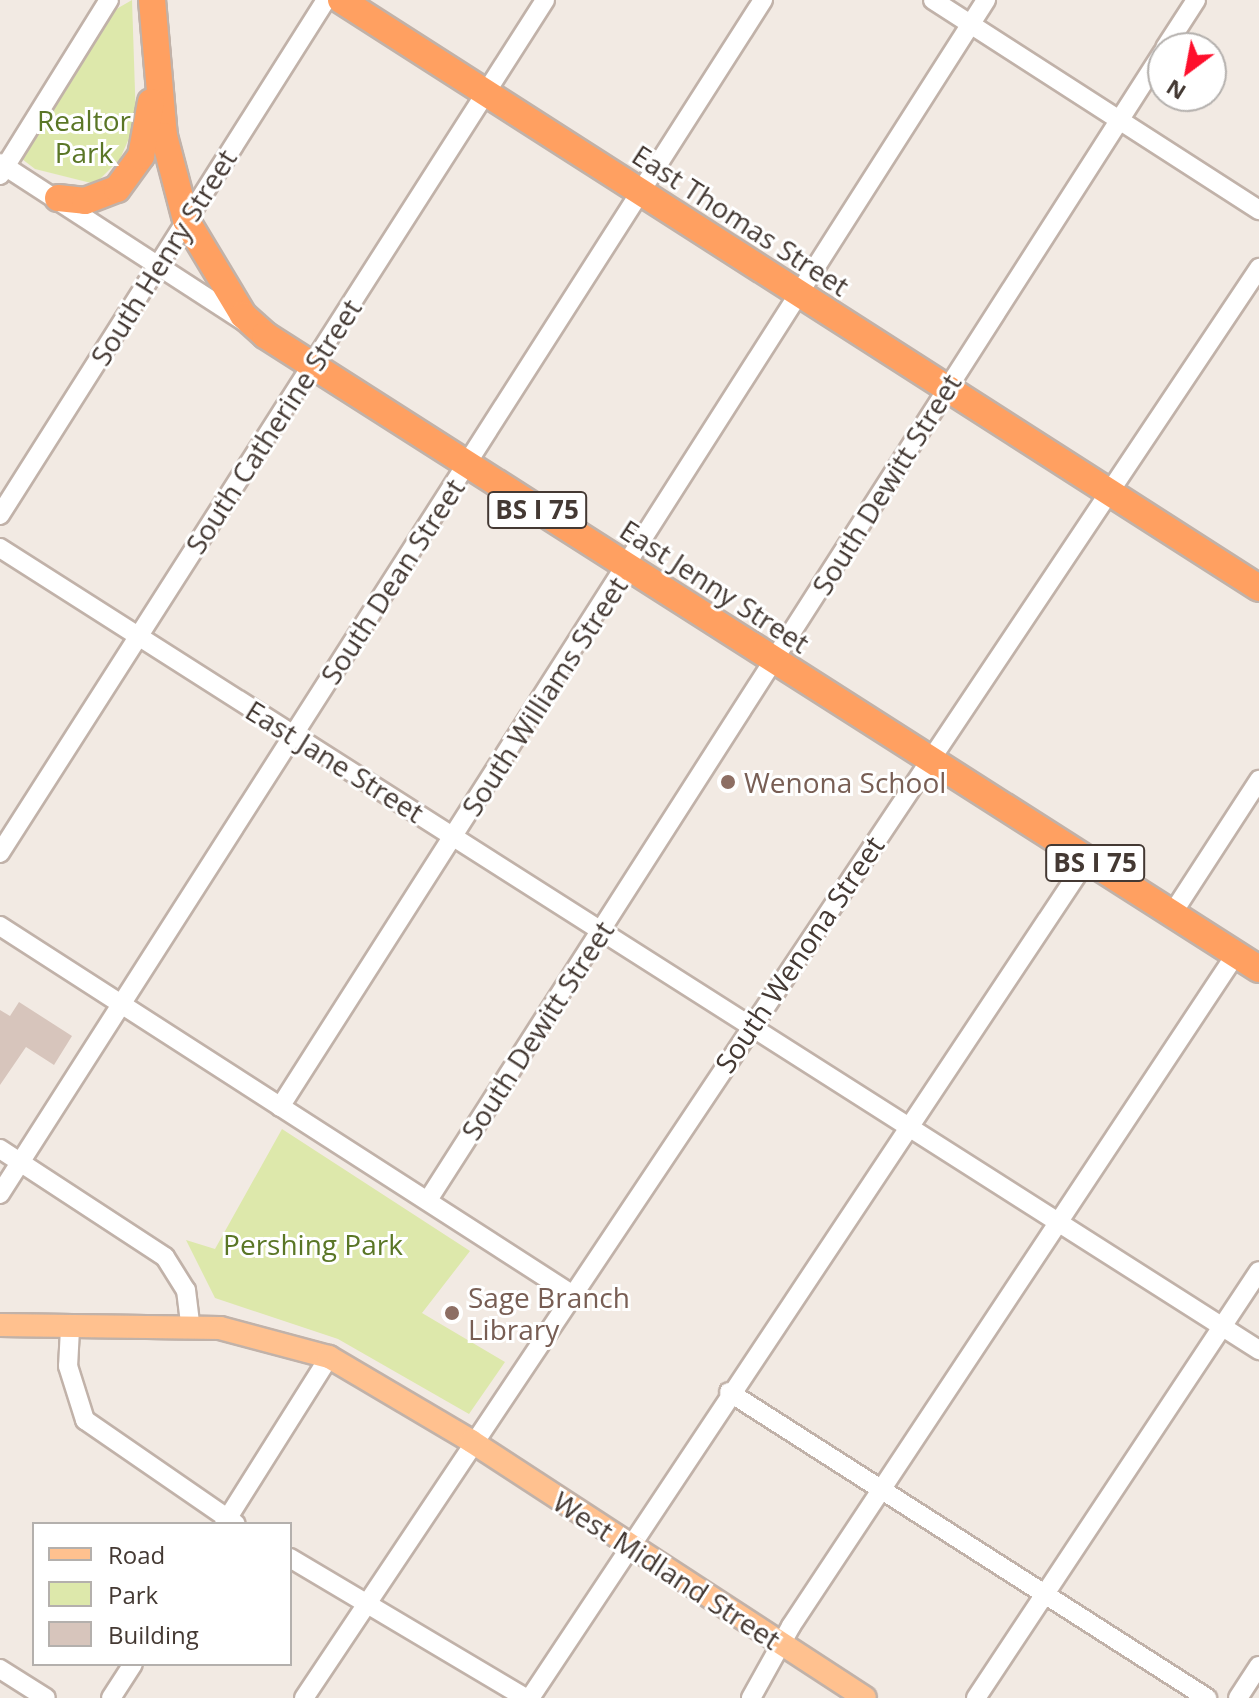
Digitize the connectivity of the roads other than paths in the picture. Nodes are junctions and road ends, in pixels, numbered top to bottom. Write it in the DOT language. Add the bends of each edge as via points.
graph roads {
  1 [pos="109,0"];
  2 [pos="152,0"];
  3 [pos="326,0"];
  4 [pos="341,0"];
  5 [pos="545,0"];
  6 [pos="763,0"];
  7 [pos="933,0"];
  8 [pos="986,0"];
  9 [pos="1196,0"];
  10 [pos="970,25"];
  11 [pos="1176,32"];
  12 [pos="157,63"];
  13 [pos="1147,77"];
  14 [pos="486,94"];
  15 [pos="1120,119"];
  16 [pos="2,168"];
  17 [pos="641,194"];
  18 [pos="58,198"];
  19 [pos="1259,210"];
  20 [pos="186,220"];
  21 [pos="157,266"];
  22 [pos="1259,268"];
  23 [pos="799,296"];
  24 [pos="265,335"];
  25 [pos="310,367"];
  26 [pos="947,390"];
  27 [pos="466,466"];
  28 [pos="1109,491"];
  29 [pos="0,515"];
  30 [pos="0,548"];
  31 [pos="626,566"];
  32 [pos="1259,588"];
  33 [pos="139,636"];
  34 [pos="774,662"];
  35 [pos="293,734"];
  36 [pos="929,760"];
  37 [pos="1259,780"];
  38 [pos="454,836"];
  39 [pos="0,853"];
  40 [pos="1088,858"];
  41 [pos="1172,914"];
  42 [pos="0,926"];
  43 [pos="601,932"];
  44 [pos="1236,954"];
  45 [pos="1259,969"];
  46 [pos="121,1003"];
  47 [pos="752,1026"];
  48 [pos="280,1107"];
  49 [pos="908,1125"];
  50 [pos="0,1149"];
  51 [pos="21,1162"];
  52 [pos="0,1194"];
  53 [pos="428,1200"];
  54 [pos="1059,1222"];
  55 [pos="1259,1271"];
  56 [pos="573,1295"];
  57 [pos="0,1325"];
  58 [pos="190,1325"];
  59 [pos="1223,1326"];
  60 [pos="70,1329"];
  61 [pos="1259,1350"];
  62 [pos="329,1357"];
  63 [pos="729,1392"];
  64 [pos="471,1441"];
  65 [pos="882,1490"];
  66 [pos="229,1522"];
  67 [pos="627,1545"];
  68 [pos="292,1559"];
  69 [pos="1044,1593"];
  70 [pos="369,1601"];
  71 [pos="784,1646"];
  72 [pos="132,1666"];
  73 [pos="1259,1666"];
  74 [pos="0,1669"];
  75 [pos="46,1698"];
  76 [pos="111,1698"];
  77 [pos="304,1698"];
  78 [pos="528,1698"];
  79 [pos="751,1698"];
  80 [pos="865,1698"];
  81 [pos="976,1698"];
  82 [pos="1207,1698"];
  83 [pos="1238,1698"];
  1 -- 16 [label="street"];
  2 -- 12 [label="highway, BS I 75"];
  3 -- 20 [label="street, South Henry Street"];
  4 -- 14 [label="highway, East Thomas Street"];
  5 -- 14 [label="street, South Catherine Street"];
  6 -- 17 [label="street, South Dean Street"];
  7 -- 10 [label="street"];
  8 -- 10 [label="street, South Williams Street"];
  9 -- 11 [label="street, South Dewitt Street"];
  10 -- 15 [label="street"];
  10 -- 23 [label="street, South Williams Street"];
  12 -- 18 [label="highway" via="135,168 102,196"];
  12 -- 20 [label="highway, BS I 75" via="170,173"];
  13 -- 15 [label="street, South Dewitt Street"];
  14 -- 17 [label="highway, East Thomas Street"];
  14 -- 25 [label="street, South Catherine Street"];
  15 -- 19 [label="street"];
  15 -- 26 [label="street, South Dewitt Street"];
  16 -- 18 [label="street, East Jenny Street"];
  17 -- 23 [label="highway, East Thomas Street"];
  17 -- 27 [label="street, South Dean Street"];
  18 -- 21 [label="street, East Jenny Street"];
  20 -- 21 [label="street, South Henry Street"];
  20 -- 24 [label="highway, East Jenny Street / BS I 75" via="243,315"];
  21 -- 24 [label="street, East Jenny Street"];
  21 -- 29 [label="street, South Henry Street"];
  22 -- 28 [label="street, South Wenona Street"];
  23 -- 26 [label="highway, East Thomas Street"];
  23 -- 31 [label="street, South Williams Street"];
  24 -- 25 [label="highway, East Jenny Street / BS I 75"];
  25 -- 27 [label="highway, East Jenny Street / BS I 75"];
  25 -- 33 [label="street, South Catherine Street"];
  26 -- 28 [label="highway, East Thomas Street"];
  26 -- 34 [label="street, South Dewitt Street"];
  27 -- 31 [label="highway, East Jenny Street / BS I 75"];
  27 -- 35 [label="street, South Dean Street"];
  28 -- 32 [label="highway, East Thomas Street"];
  28 -- 36 [label="street, South Wenona Street"];
  30 -- 33 [label="street, East Jane Street"];
  31 -- 34 [label="highway, East Jenny Street / BS I 75"];
  31 -- 38 [label="street, South Williams Street"];
  33 -- 35 [label="street, East Jane Street"];
  33 -- 39 [label="street, South Catherine Street"];
  34 -- 36 [label="highway, East Jenny Street / BS I 75"];
  34 -- 43 [label="street, South Dewitt Street"];
  35 -- 38 [label="street, East Jane Street"];
  35 -- 46 [label="street, South Dean Street"];
  36 -- 40 [label="highway, BS I 75"];
  36 -- 47 [label="street, South Wenona Street"];
  37 -- 41 [label="street"];
  38 -- 43 [label="street, East Jane Street"];
  38 -- 48 [label="street, South Williams Street"];
  40 -- 41 [label="highway, BS I 75"];
  40 -- 49 [label="street"];
  41 -- 44 [label="highway, BS I 75"];
  42 -- 46 [label="street"];
  43 -- 47 [label="street, East Jane Street"];
  43 -- 53 [label="street, South Dewitt Street"];
  44 -- 45 [label="highway, BS I 75"];
  44 -- 54 [label="street"];
  46 -- 48 [label="street"];
  46 -- 51 [label="street, South Dean Street"];
  47 -- 49 [label="street, East Jane Street"];
  47 -- 56 [label="street, South Wenona Street"];
  48 -- 53 [label="street"];
  49 -- 54 [label="street, East Jane Street"];
  49 -- 63 [label="street"];
  50 -- 51 [label="street"];
  51 -- 52 [label="street, South Dean Street"];
  51 -- 58 [label="street" via="165,1257 186,1290"];
  53 -- 56 [label="street"];
  54 -- 59 [label="street, East Jane Street"];
  54 -- 65 [label="street"];
  55 -- 59 [label="street"];
  56 -- 64 [label="street, South Wenona Street"];
  57 -- 60 [label="main road, West Midland Street"];
  58 -- 60 [label="main road, West Midland Street"];
  58 -- 62 [label="main road, West Midland Street"];
  59 -- 61 [label="street, East Jane Street"];
  59 -- 69 [label="street"];
  60 -- 66 [label="street" via="68,1366 85,1420"];
  62 -- 64 [label="main road, West Midland Street"];
  62 -- 66 [label="street"];
  63 -- 65 [label="street"];
  63 -- 67 [label="street"];
  64 -- 67 [label="main road, West Midland Street"];
  64 -- 70 [label="street, South Wenona Street"];
  65 -- 69 [label="street"];
  65 -- 71 [label="street"];
  67 -- 71 [label="main road, West Midland Street"];
  67 -- 78 [label="street"];
  68 -- 70 [label="street"];
  69 -- 81 [label="street"];
  69 -- 82 [label="street"];
  70 -- 77 [label="street, South Wenona Street"];
  70 -- 78 [label="street"];
  71 -- 79 [label="street"];
  71 -- 80 [label="main road, West Midland Street"];
  72 -- 76 [label="street"];
  73 -- 83 [label="street"];
  74 -- 75 [label="street"];
}
